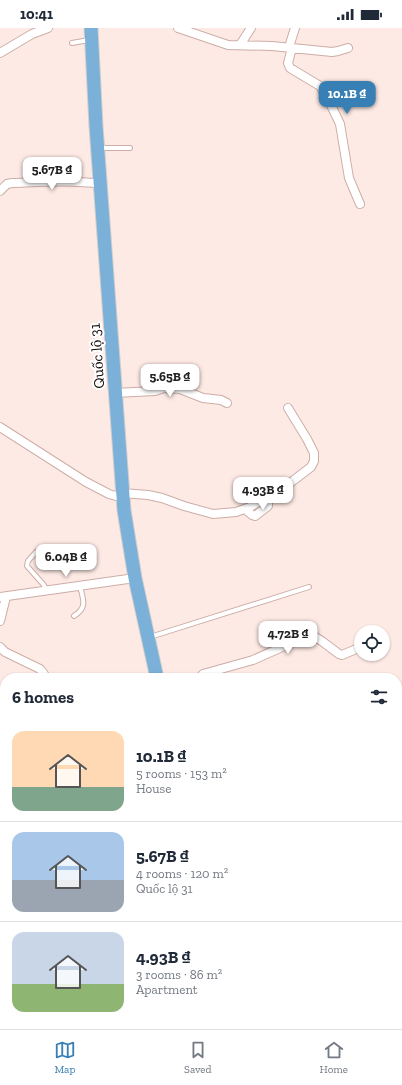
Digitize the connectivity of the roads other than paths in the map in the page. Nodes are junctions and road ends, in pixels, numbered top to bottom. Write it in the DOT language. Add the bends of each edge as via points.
graph roads {
  1 [pos="48,28"];
  2 [pos="178,28"];
  3 [pos="251,28"];
  4 [pos="295,28"];
  5 [pos="91,34"];
  6 [pos="72,43"];
  7 [pos="240,45"];
  8 [pos="290,47"];
  9 [pos="348,48"];
  10 [pos="0,53"];
  11 [pos="98,148"];
  12 [pos="130,148"];
  13 [pos="100,184"];
  14 [pos="0,191"];
  15 [pos="360,204"];
  16 [pos="115,393"];
  17 [pos="227,404"];
  18 [pos="288,408"];
  19 [pos="0,427"];
  20 [pos="122,495"];
  21 [pos="36,552"];
  22 [pos="135,578"];
  23 [pos="80,586"];
  24 [pos="309,587"];
  25 [pos="47,591"];
  26 [pos="3,597"];
  27 [pos="74,616"];
  28 [pos="0,621"];
  29 [pos="148,638"];
  30 [pos="0,647"];
  31 [pos="354,650"];
  32 [pos="43,673"];
  33 [pos="156,673"];
  34 [pos="206,673"];
  1 -- 10 [label="street" via="32,34"];
  2 -- 7 [label="street" via="218,43"];
  3 -- 7 [label="street"];
  4 -- 8 [label="street"];
  5 -- 6 [label="lane"];
  5 -- 11 [label="highway, Quốc lộ 31"];
  7 -- 8 [label="street"];
  8 -- 9 [label="street" via="332,52"];
  8 -- 15 [label="street" via="290,68 320,86 340,124 349,178"];
  11 -- 12 [label="lane"];
  11 -- 13 [label="highway, Quốc lộ 31"];
  13 -- 14 [label="street" via="79,181 12,183"];
  13 -- 16 [label="highway, Quốc lộ 31"];
  16 -- 17 [label="street" via="180,389"];
  16 -- 20 [label="highway, Quốc lộ 31"];
  18 -- 20 [label="street" via="307,438 314,453 314,461 311,467 268,497 236,512 213,514 162,498"];
  19 -- 20 [label="street" via="86,482 109,494"];
  20 -- 22 [label="highway, Quốc lộ 31"];
  21 -- 25 [label="lane" via="27,566"];
  22 -- 23 [label="street"];
  22 -- 29 [label="highway, Quốc lộ 31"];
  23 -- 25 [label="street"];
  23 -- 27 [label="lane" via="83,608"];
  24 -- 29 [label="lane"];
  25 -- 26 [label="street"];
  26 -- 28 [label="street"];
  29 -- 33 [label="highway, Quốc lộ 31"];
  30 -- 32 [label="street"];
  31 -- 34 [label="street" via="342,655 309,635 252,660"];
}
